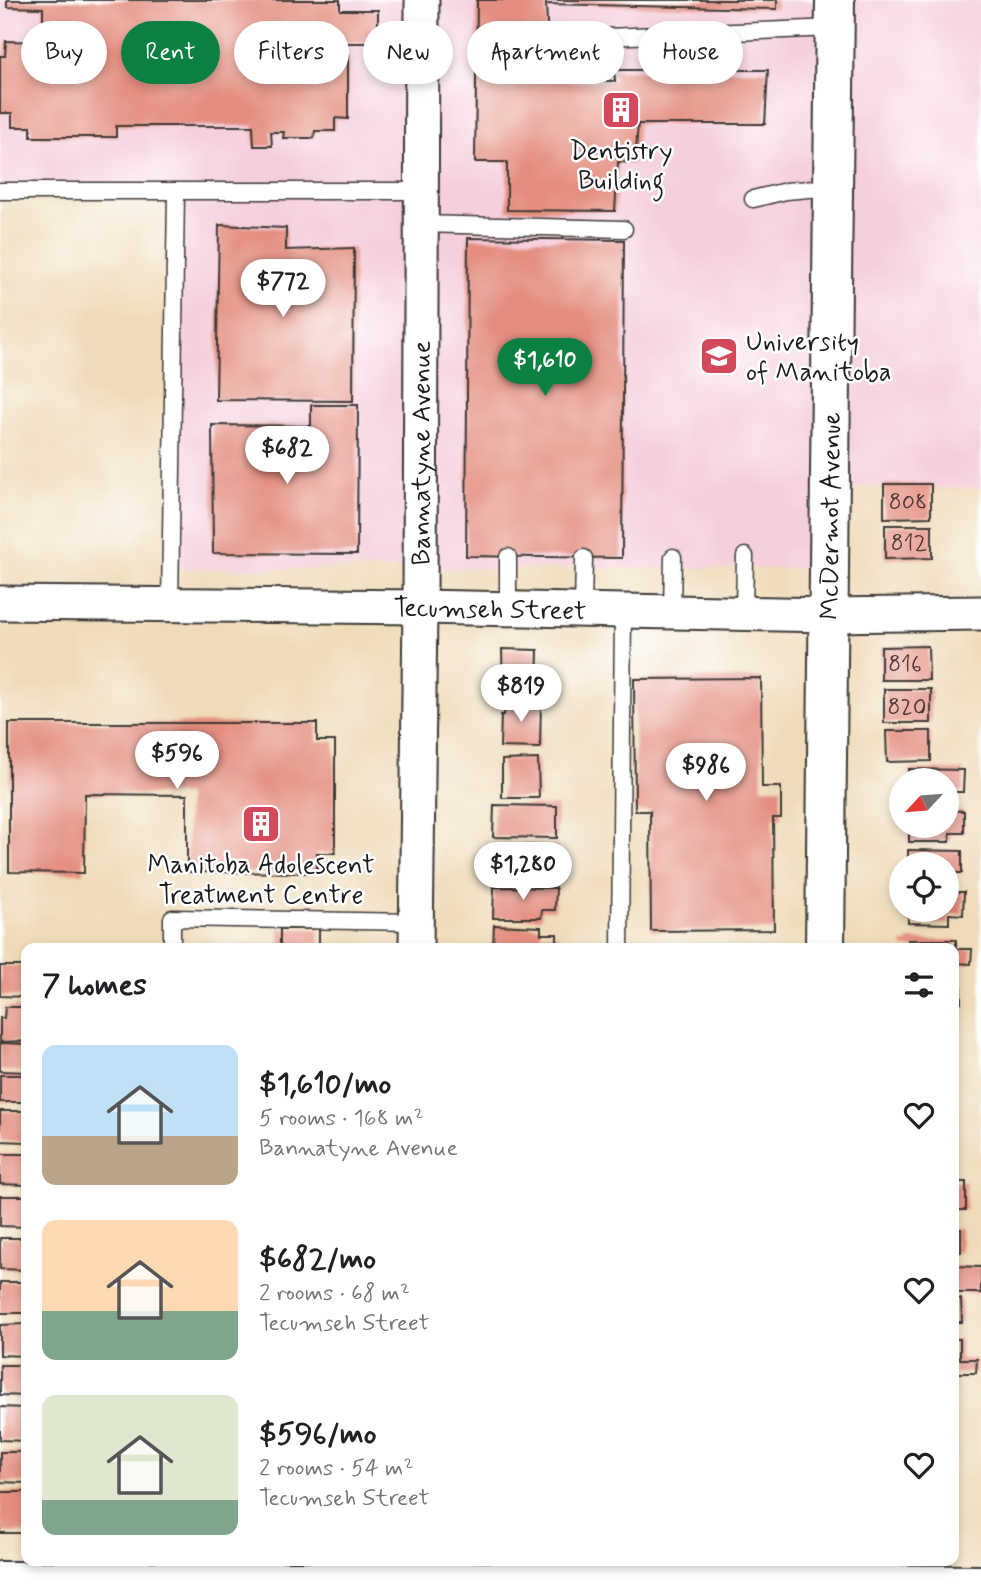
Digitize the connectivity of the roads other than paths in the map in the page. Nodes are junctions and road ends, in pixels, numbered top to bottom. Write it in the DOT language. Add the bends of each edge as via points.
graph roads {
  1 [pos="422,0"];
  2 [pos="834,14"];
  3 [pos="624,34"];
  4 [pos="833,187"];
  5 [pos="0,191"];
  6 [pos="421,191"];
  7 [pos="176,192"];
  8 [pos="753,200"];
  9 [pos="421,224"];
  10 [pos="624,229"];
  11 [pos="745,556"];
  12 [pos="508,557"];
  13 [pos="673,557"];
  14 [pos="583,558"];
  15 [pos="0,603"];
  16 [pos="170,605"];
  17 [pos="420,607"];
  18 [pos="508,609"];
  19 [pos="583,610"];
  20 [pos="623,611"];
  21 [pos="673,612"];
  22 [pos="744,613"];
  23 [pos="981,613"];
  24 [pos="828,615"];
  25 [pos="416,935"];
  26 [pos="172,943"];
  27 [pos="620,943"];
  28 [pos="825,943"];
  29 [pos="164,1576"];
  30 [pos="411,1577"];
  31 [pos="818,1578"];
  32 [pos="5,1583"];
  33 [pos="981,1585"];
  1 -- 6 [label="street, Bannatyne Avenue"];
  2 -- 3 [label="lane"];
  2 -- 4 [label="main road, McDermot Avenue"];
  4 -- 8 [label="lane" via="786,191"];
  4 -- 24 [label="main road, McDermot Avenue"];
  5 -- 7 [label="lane"];
  6 -- 7 [label="lane"];
  6 -- 9 [label="street, Bannatyne Avenue"];
  7 -- 16 [label="lane"];
  9 -- 10 [label="lane"];
  9 -- 17 [label="street, Bannatyne Avenue"];
  11 -- 22 [label="lane"];
  12 -- 18 [label="lane"];
  13 -- 21 [label="lane"];
  14 -- 19 [label="lane"];
  15 -- 16 [label="street, Tecumseh Street"];
  16 -- 17 [label="street, Tecumseh Street"];
  17 -- 18 [label="street, Tecumseh Street"];
  17 -- 25 [label="street, Bannatyne Avenue"];
  18 -- 19 [label="street, Tecumseh Street"];
  19 -- 20 [label="street, Tecumseh Street"];
  20 -- 21 [label="street, Tecumseh Street"];
  20 -- 27 [label="lane"];
  21 -- 22 [label="street, Tecumseh Street"];
  22 -- 24 [label="street, Tecumseh Street"];
  23 -- 24 [label="street, Tecumseh Street"];
  24 -- 28 [label="main road, McDermot Avenue"];
  25 -- 26 [label="lane" via="172,918"];
  29 -- 30 [label="main road"];
  29 -- 32 [label="main road"];
  30 -- 31 [label="main road"];
  31 -- 33 [label="main road"];
}
